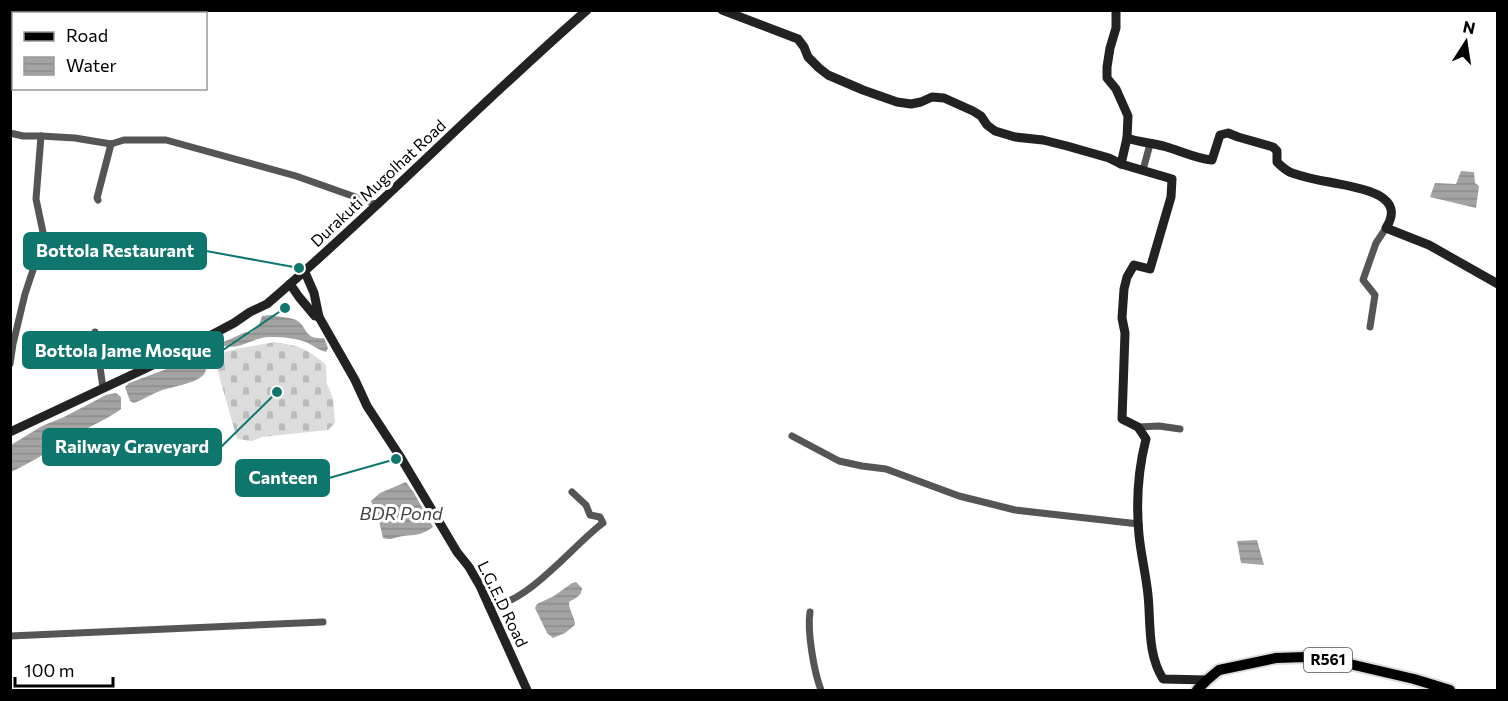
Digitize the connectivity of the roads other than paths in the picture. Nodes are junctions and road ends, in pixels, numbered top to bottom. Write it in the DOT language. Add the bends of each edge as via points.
graph roads {
  1 [pos="587,10"];
  2 [pos="722,10"];
  3 [pos="1116,10"];
  4 [pos="10,134"];
  5 [pos="41,136"];
  6 [pos="1127,138"];
  7 [pos="111,144"];
  8 [pos="1150,144"];
  9 [pos="1121,164"];
  10 [pos="1143,170"];
  11 [pos="98,200"];
  12 [pos="378,205"];
  13 [pos="1386,228"];
  14 [pos="304,270"];
  15 [pos="290,284"];
  16 [pos="1497,284"];
  17 [pos="320,317"];
  18 [pos="1370,327"];
  19 [pos="95,332"];
  20 [pos="10,364"];
  21 [pos="103,388"];
  22 [pos="1138,427"];
  23 [pos="1180,429"];
  24 [pos="10,432"];
  25 [pos="792,436"];
  26 [pos="572,492"];
  27 [pos="1139,524"];
  28 [pos="488,606"];
  29 [pos="810,612"];
  30 [pos="323,622"];
  31 [pos="10,636"];
  32 [pos="1207,680"];
  33 [pos="1421,686"];
  34 [pos="527,690"];
  35 [pos="821,690"];
  36 [pos="1197,690"];
  37 [pos="1450,690"];
  1 -- 12 [label="street, Durakuti Mugolhat Road"];
  2 -- 9 [label="street" via="798,39 819,68 863,90 911,104 932,97 944,98 981,116 995,131 1067,146"];
  3 -- 6 [label="street" via="1107,78 1128,116"];
  4 -- 5 [label="street"];
  5 -- 7 [label="street"];
  5 -- 20 [label="street" via="36,200 44,237 25,294"];
  6 -- 8 [label="street"];
  6 -- 9 [label="street"];
  7 -- 11 [label="street"];
  7 -- 12 [label="street" via="124,140 166,140 296,176"];
  8 -- 10 [label="street"];
  8 -- 13 [label="street" via="1212,159 1220,135 1228,133 1262,143 1273,147 1277,162 1291,173 1382,196 1392,211"];
  9 -- 10 [label="street"];
  10 -- 22 [label="street" via="1172,179 1150,268 1134,265 1124,289 1122,419"];
  12 -- 14 [label="street, Durakuti Mugolhat Road"];
  13 -- 16 [label="street" via="1429,245"];
  13 -- 18 [label="street" via="1376,243 1364,279 1375,295"];
  14 -- 15 [label="street, Durakuti Mugolhat Road"];
  14 -- 17 [label="street"];
  15 -- 17 [label="street" via="315,316"];
  15 -- 21 [label="street, Durakuti Mugolhat Road" via="267,304 234,323"];
  17 -- 28 [label="street, L.G.E.D Road" via="367,406 469,567"];
  19 -- 21 [label="street"];
  21 -- 24 [label="street, Durakuti Mugolhat Road"];
  22 -- 23 [label="street"];
  22 -- 27 [label="street" via="1146,439 1138,493"];
  25 -- 27 [label="street" via="839,461 886,469 959,496 1015,510"];
  26 -- 28 [label="street" via="603,523 529,589 513,599"];
  27 -- 32 [label="street" via="1149,637 1156,668 1163,680"];
  28 -- 34 [label="street, L.G.E.D Road"];
  29 -- 35 [label="street" via="810,638"];
  30 -- 31 [label="street"];
  32 -- 33 [label="main road, R561" via="1219,670 1244,664 1306,657 1414,679"];
  32 -- 36 [label="main road, R561"];
  33 -- 37 [label="main road, R561"];
}
